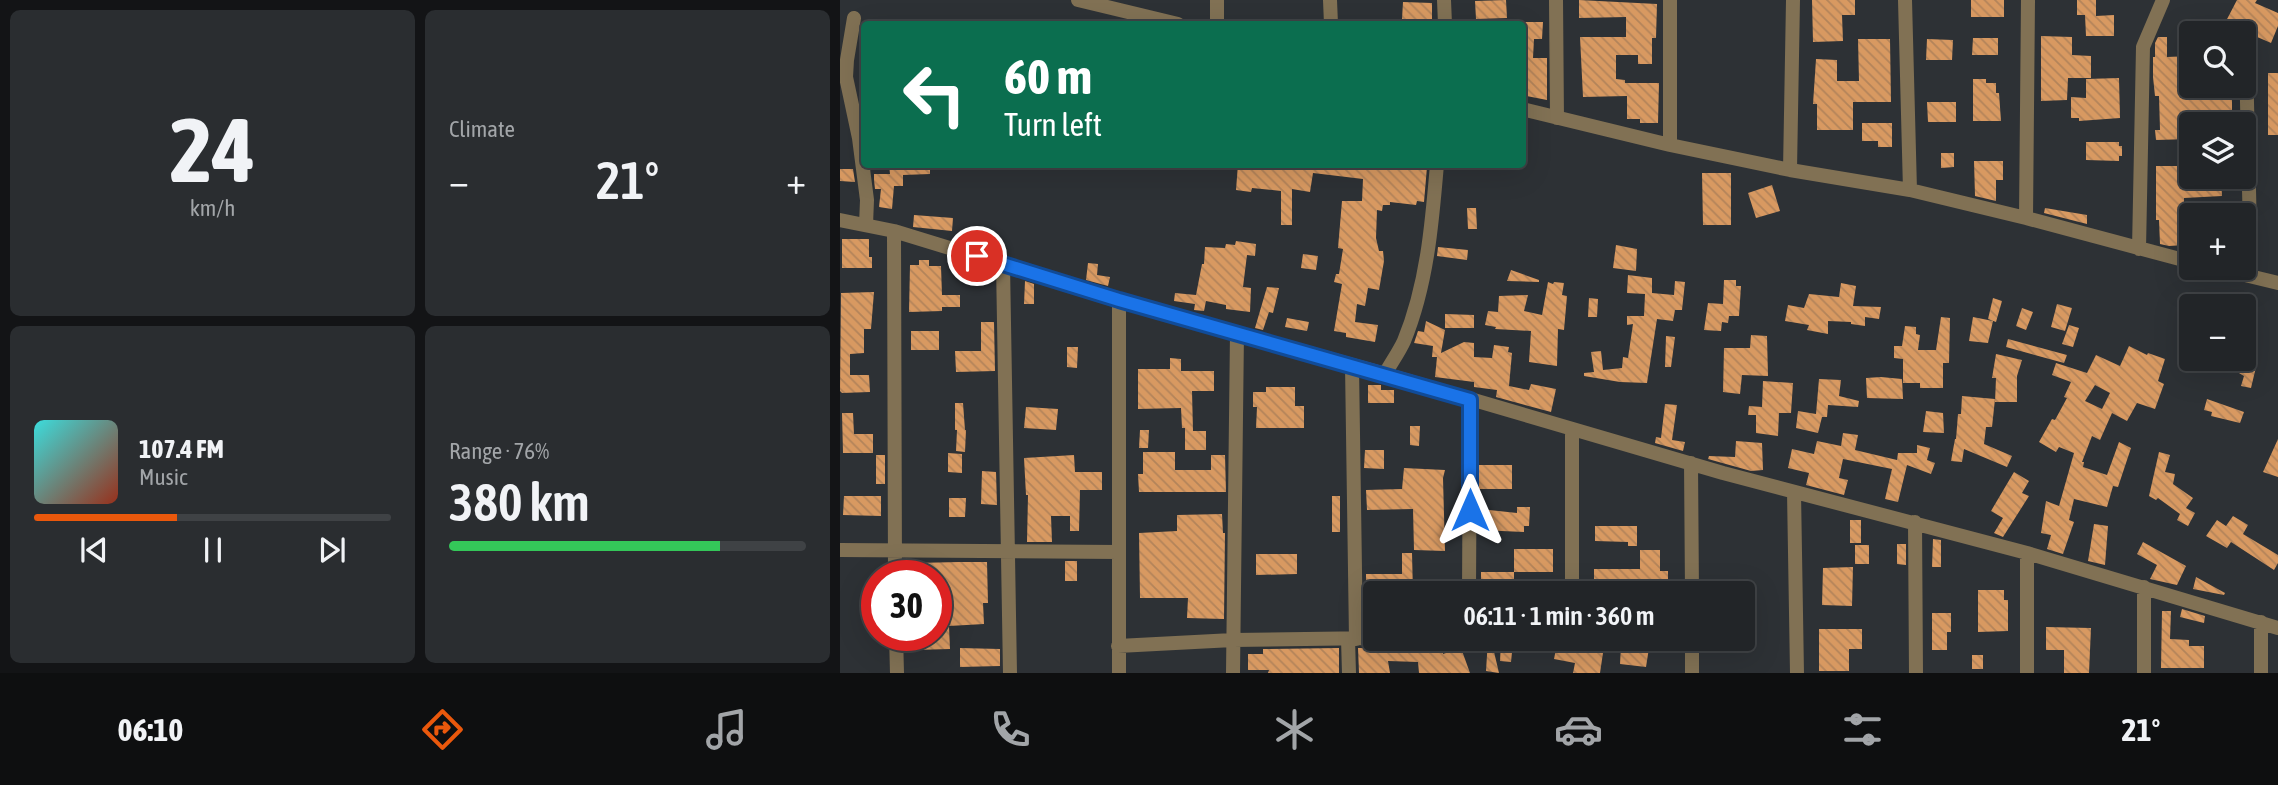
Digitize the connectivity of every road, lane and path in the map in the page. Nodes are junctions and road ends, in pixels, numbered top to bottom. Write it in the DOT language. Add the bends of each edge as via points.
graph roads {
  1 [pos="1078,0"];
  2 [pos="1217,0"];
  3 [pos="1330,0"];
  4 [pos="1444,0"];
  5 [pos="1556,0"];
  6 [pos="1670,0"];
  7 [pos="1793,0"];
  8 [pos="1905,0"];
  9 [pos="2028,0"];
  10 [pos="2163,0"];
  11 [pos="1104,3"];
  12 [pos="854,18"];
  13 [pos="1167,21"];
  14 [pos="1217,21"];
  15 [pos="1331,21"];
  16 [pos="1445,21"];
  17 [pos="2247,98"];
  18 [pos="1526,110"];
  19 [pos="1557,118"];
  20 [pos="1670,145"];
  21 [pos="861,154"];
  22 [pos="863,168"];
  23 [pos="1437,168"];
  24 [pos="1790,170"];
  25 [pos="1910,190"];
  26 [pos="2249,203"];
  27 [pos="2026,218"];
  28 [pos="840,220"];
  29 [pos="866,225"];
  30 [pos="894,231"];
  31 [pos="2139,249"];
  32 [pos="2179,259"];
  33 [pos="1003,264"];
  34 [pos="2256,277"];
  35 [pos="2278,283"];
  36 [pos="1119,300"];
  37 [pos="1237,332"];
  38 [pos="1352,365"];
  39 [pos="1385,374"];
  40 [pos="1470,400"];
  41 [pos="1572,429"];
  42 [pos="1691,463"];
  43 [pos="1794,492"];
  44 [pos="1915,522"];
  45 [pos="840,550"];
  46 [pos="894,550"];
  47 [pos="1009,552"];
  48 [pos="1119,552"];
  49 [pos="2026,553"];
  50 [pos="894,560"];
  51 [pos="1469,581"];
  52 [pos="1572,581"];
  53 [pos="1692,581"];
  54 [pos="2144,587"];
  55 [pos="2261,622"];
  56 [pos="2278,628"];
  57 [pos="1352,639"];
  58 [pos="1363,639"];
  59 [pos="1233,640"];
  60 [pos="1118,646"];
  61 [pos="896,651"];
  62 [pos="1692,651"];
  63 [pos="897,673"];
  64 [pos="1010,673"];
  65 [pos="1119,673"];
  66 [pos="1233,673"];
  67 [pos="1349,673"];
  68 [pos="1692,673"];
  69 [pos="1797,673"];
  70 [pos="1916,673"];
  71 [pos="2027,673"];
  72 [pos="2144,673"];
  73 [pos="2261,673"];
  1 -- 11 [label="street"];
  2 -- 14 [label="street"];
  3 -- 15 [label="street"];
  4 -- 16 [label="street"];
  5 -- 19 [label="street"];
  6 -- 20 [label="street"];
  7 -- 24 [label="street"];
  8 -- 25 [label="street"];
  9 -- 27 [label="street"];
  10 -- 31 [label="street" via="2143,47"];
  11 -- 13 [label="street"];
  12 -- 21 [label="street" via="846,77"];
  17 -- 26 [label="street"];
  18 -- 19 [label="street"];
  19 -- 20 [label="street"];
  20 -- 24 [label="street"];
  22 -- 29 [label="street"];
  23 -- 39 [label="street" via="1424,274 1403,342"];
  24 -- 25 [label="street"];
  25 -- 27 [label="street"];
  27 -- 31 [label="street"];
  28 -- 29 [label="street"];
  29 -- 30 [label="street"];
  30 -- 33 [label="street"];
  30 -- 46 [label="street"];
  31 -- 32 [label="street"];
  33 -- 36 [label="street"];
  33 -- 47 [label="street"];
  34 -- 35 [label="street"];
  36 -- 37 [label="street"];
  36 -- 48 [label="street"];
  37 -- 38 [label="street"];
  37 -- 59 [label="street"];
  38 -- 39 [label="street"];
  38 -- 57 [label="street"];
  39 -- 40 [label="street"];
  40 -- 41 [label="street"];
  40 -- 51 [label="street"];
  41 -- 42 [label="street"];
  41 -- 52 [label="street"];
  42 -- 43 [label="street"];
  42 -- 53 [label="street"];
  43 -- 44 [label="street"];
  43 -- 69 [label="street"];
  44 -- 49 [label="street"];
  44 -- 70 [label="street"];
  45 -- 46 [label="street"];
  46 -- 47 [label="street"];
  46 -- 50 [label="street"];
  47 -- 48 [label="street"];
  47 -- 64 [label="street"];
  48 -- 60 [label="street"];
  49 -- 54 [label="street"];
  49 -- 71 [label="street"];
  54 -- 55 [label="street"];
  54 -- 72 [label="street"];
  55 -- 56 [label="street"];
  55 -- 73 [label="street"];
  57 -- 58 [label="street"];
  57 -- 59 [label="street"];
  57 -- 67 [label="street"];
  59 -- 60 [label="street"];
  59 -- 66 [label="street"];
  60 -- 65 [label="street"];
  61 -- 63 [label="street"];
  62 -- 68 [label="street"];
}
